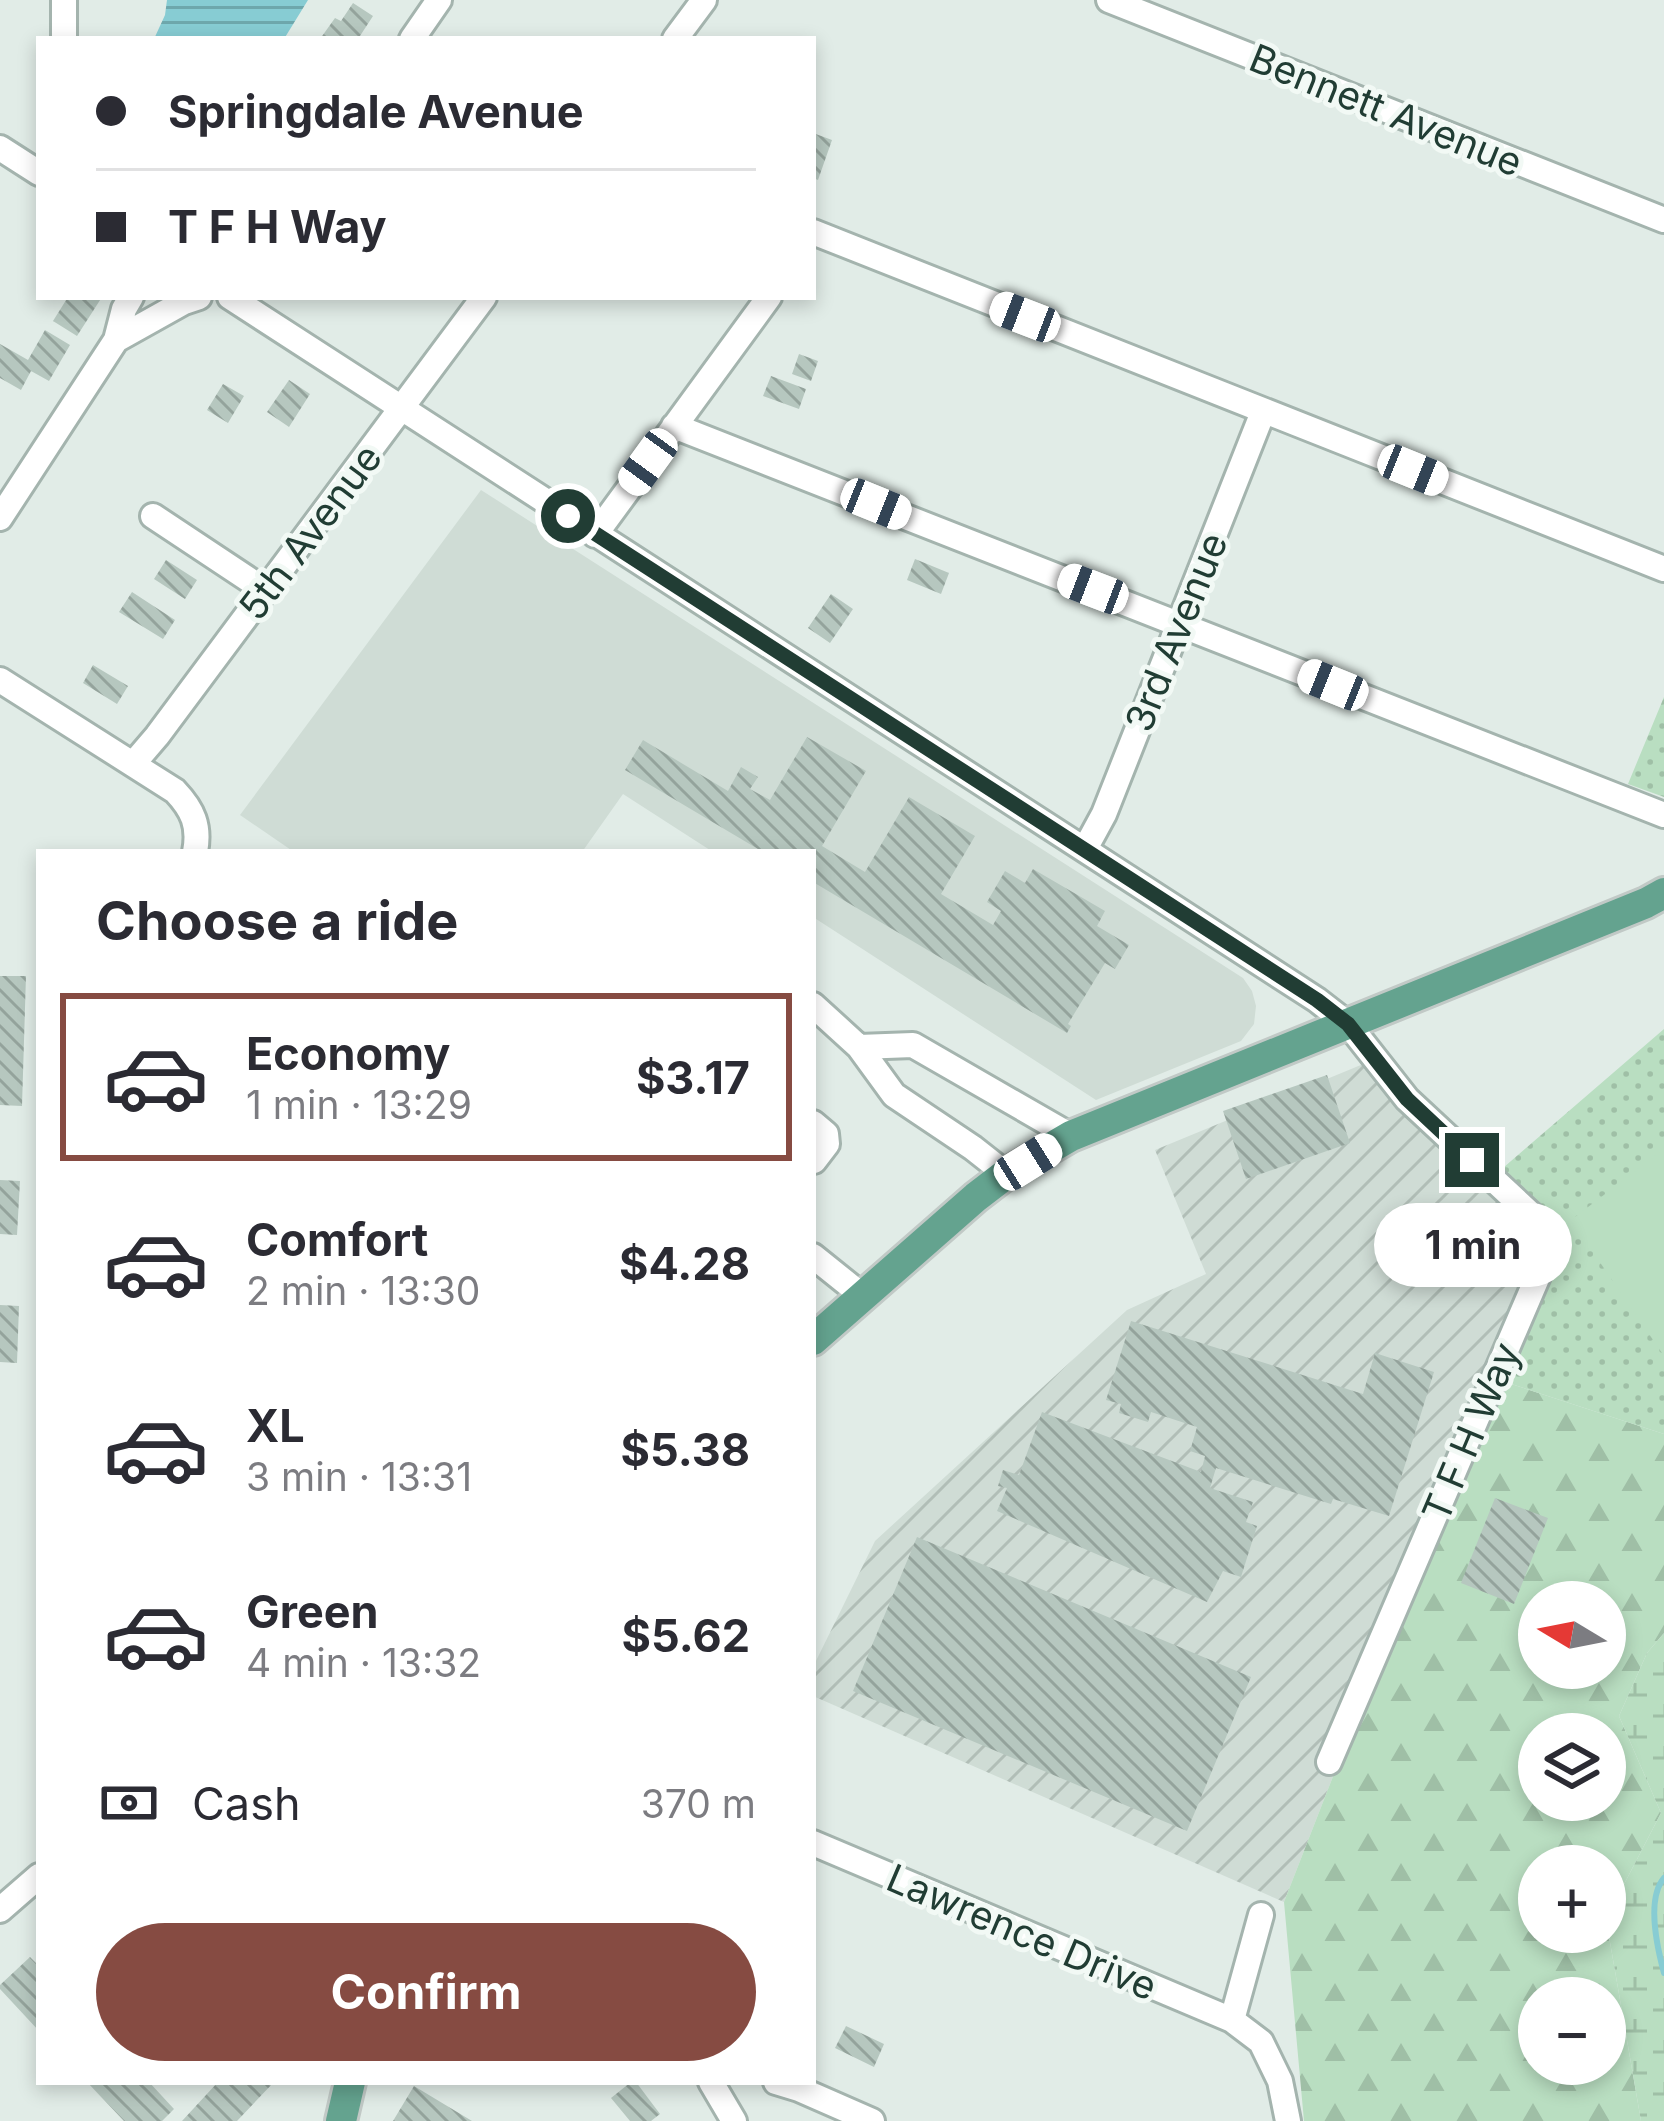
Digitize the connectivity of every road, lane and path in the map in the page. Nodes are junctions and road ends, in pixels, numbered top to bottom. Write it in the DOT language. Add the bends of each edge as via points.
graph roads {
  1 [pos="64,0"];
  2 [pos="439,0"];
  3 [pos="704,0"];
  4 [pos="1109,0"];
  5 [pos="64,36"];
  6 [pos="414,36"];
  7 [pos="677,36"];
  8 [pos="0,148"];
  9 [pos="36,171"];
  10 [pos="1664,220"];
  11 [pos="816,235"];
  12 [pos="129,300"];
  13 [pos="190,300"];
  14 [pos="235,300"];
  15 [pos="482,300"];
  16 [pos="767,300"];
  17 [pos="116,340"];
  18 [pos="402,408"];
  19 [pos="1263,412"];
  20 [pos="674,426"];
  21 [pos="153,516"];
  22 [pos="0,518"];
  23 [pos="595,535"];
  24 [pos="1664,569"];
  25 [pos="266,591"];
  26 [pos="1179,623"];
  27 [pos="0,680"];
  28 [pos="134,764"];
  29 [pos="1664,815"];
  30 [pos="196,849"];
  31 [pos="1085,849"];
  32 [pos="1664,893"];
  33 [pos="816,1008"];
  34 [pos="1348,1024"];
  35 [pos="859,1047"];
  36 [pos="816,1126"];
  37 [pos="1071,1136"];
  38 [pos="816,1158"];
  39 [pos="1006,1174"];
  40 [pos="816,1258"];
  41 [pos="864,1297"];
  42 [pos="816,1337"];
  43 [pos="1329,1762"];
  44 [pos="816,1845"];
  45 [pos="36,1879"];
  46 [pos="0,1910"];
  47 [pos="1261,1916"];
  48 [pos="1232,2020"];
  49 [pos="349,2085"];
  50 [pos="712,2085"];
  51 [pos="786,2085"];
  52 [pos="341,2121"];
  53 [pos="734,2121"];
  54 [pos="872,2121"];
  55 [pos="1288,2121"];
  1 -- 5 [label="street"];
  2 -- 6 [label="street"];
  3 -- 7 [label="street"];
  4 -- 10 [label="street, Bennett Avenue"];
  8 -- 9 [label="street"];
  11 -- 19 [label="street"];
  12 -- 17 [label="street"];
  13 -- 17 [label="street"];
  14 -- 18 [label="street, T F H Way"];
  15 -- 18 [label="street, 5th Avenue"];
  16 -- 20 [label="street"];
  17 -- 22 [label="street"];
  18 -- 23 [label="street, T F H Way"];
  18 -- 25 [label="street, 5th Avenue"];
  19 -- 24 [label="street"];
  19 -- 26 [label="street, 3rd Avenue"];
  20 -- 23 [label="street"];
  20 -- 26 [label="street"];
  21 -- 25 [label="street"];
  23 -- 31 [label="street, T F H Way"];
  25 -- 28 [label="street, 5th Avenue"];
  26 -- 29 [label="street"];
  26 -- 31 [label="street, 3rd Avenue"];
  27 -- 28 [label="street"];
  28 -- 30 [label="street" via="187,803"];
  31 -- 34 [label="street, T F H Way"];
  32 -- 34 [label="main road"];
  33 -- 35 [label="street"];
  34 -- 37 [label="main road"];
  34 -- 43 [label="street, T F H Way" via="1407,1099 1537,1220 1547,1245"];
  35 -- 37 [label="street" via="913,1046"];
  35 -- 39 [label="street" via="894,1095"];
  36 -- 38 [label="street" via="827,1144"];
  37 -- 39 [label="main road"];
  39 -- 41 [label="main road"];
  40 -- 41 [label="street"];
  41 -- 42 [label="main road"];
  44 -- 48 [label="street, Lawrence Drive"];
  45 -- 46 [label="street"];
  47 -- 48 [label="street"];
  48 -- 55 [label="street" via="1262,2042"];
  49 -- 52 [label="main road"];
  50 -- 53 [label="street"];
  51 -- 54 [label="street"];
}
